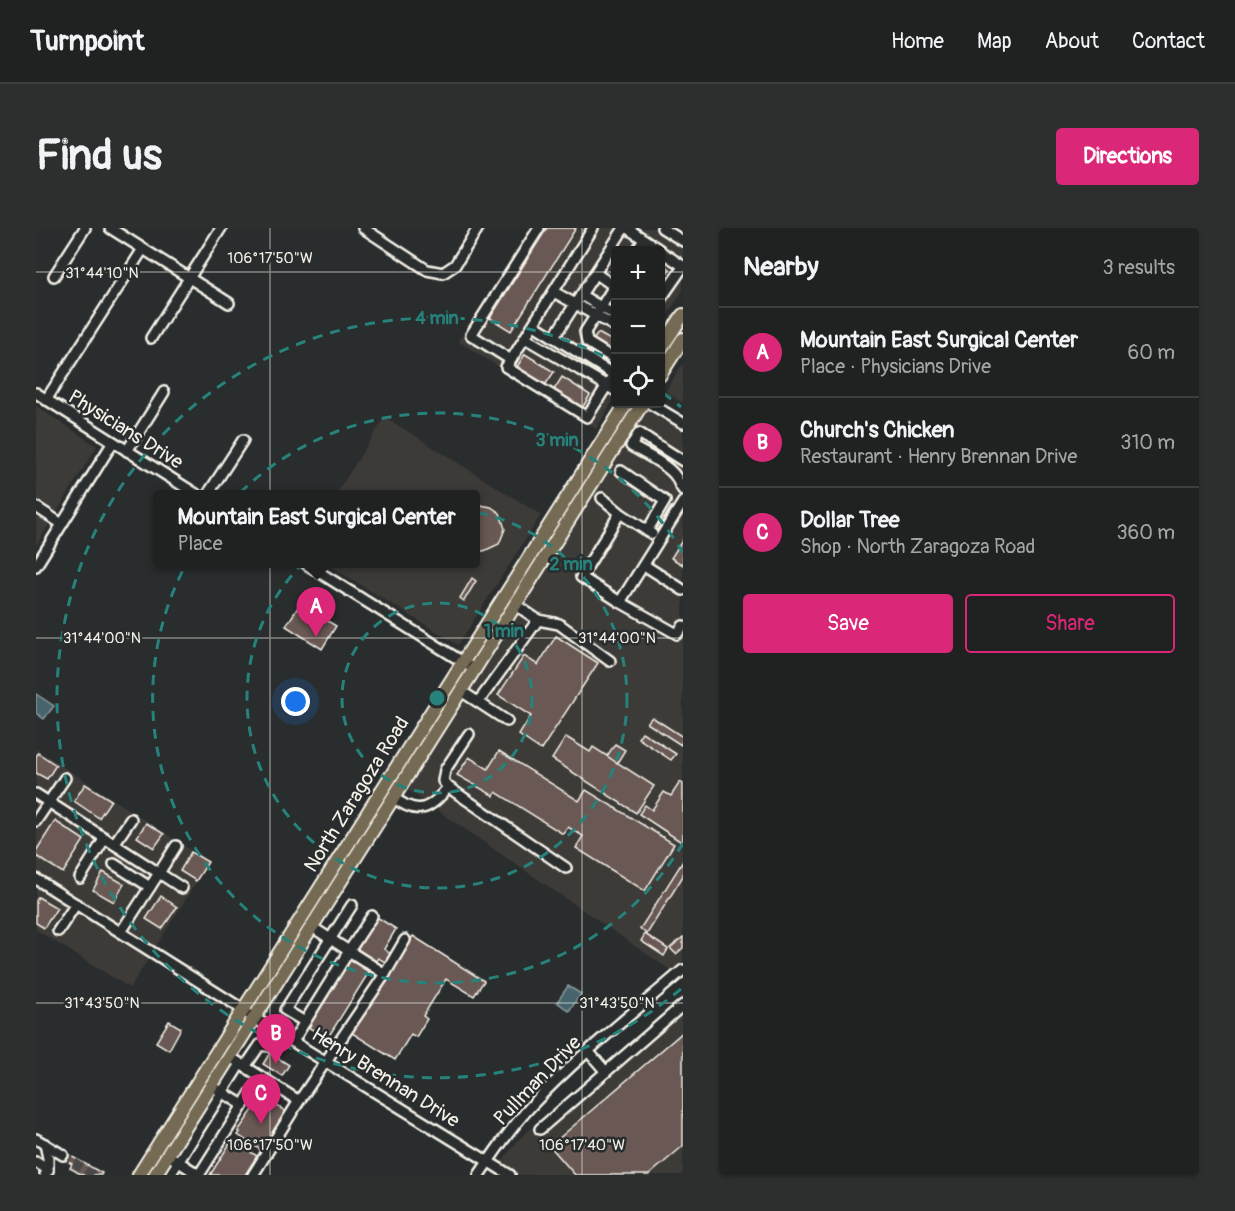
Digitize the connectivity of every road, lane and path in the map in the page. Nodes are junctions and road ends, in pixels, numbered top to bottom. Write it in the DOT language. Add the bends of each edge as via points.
graph roads {
  1 [pos="85,228"];
  2 [pos="110,228"];
  3 [pos="221,228"];
  4 [pos="363,228"];
  5 [pos="478,228"];
  6 [pos="539,228"];
  7 [pos="593,228"];
  8 [pos="625,228"];
  9 [pos="662,228"];
  10 [pos="644,240"];
  11 [pos="683,241"];
  12 [pos="640,246"];
  13 [pos="653,246"];
  14 [pos="143,249"];
  15 [pos="665,254"];
  16 [pos="683,266"];
  17 [pos="595,273"];
  18 [pos="54,276"];
  19 [pos="189,278"];
  20 [pos="611,283"];
  21 [pos="554,292"];
  22 [pos="611,292"];
  23 [pos="665,293"];
  24 [pos="581,295"];
  25 [pos="229,303"];
  26 [pos="575,304"];
  27 [pos="601,307"];
  28 [pos="611,313"];
  29 [pos="683,315"];
  30 [pos="596,316"];
  31 [pos="534,325"];
  32 [pos="611,325"];
  33 [pos="554,337"];
  34 [pos="151,338"];
  35 [pos="525,338"];
  36 [pos="683,339"];
  37 [pos="665,342"];
  38 [pos="605,354"];
  39 [pos="611,358"];
  40 [pos="511,360"];
  41 [pos="599,365"];
  42 [pos="665,367"];
  43 [pos="611,372"];
  44 [pos="611,388"];
  45 [pos="164,392"];
  46 [pos="36,393"];
  47 [pos="46,400"];
  48 [pos="623,408"];
  49 [pos="639,408"];
  50 [pos="659,408"];
  51 [pos="682,420"];
  52 [pos="243,440"];
  53 [pos="113,442"];
  54 [pos="127,451"];
  55 [pos="683,461"];
  56 [pos="621,471"];
  57 [pos="188,490"];
  58 [pos="211,490"];
  59 [pos="683,490"];
  60 [pos="602,498"];
  61 [pos="683,502"];
  62 [pos="36,507"];
  63 [pos="620,513"];
  64 [pos="62,524"];
  65 [pos="648,531"];
  66 [pos="659,539"];
  67 [pos="527,560"];
  68 [pos="644,565"];
  69 [pos="36,566"];
  70 [pos="312,568"];
  71 [pos="683,590"];
  72 [pos="620,602"];
  73 [pos="516,604"];
  74 [pos="538,621"];
  75 [pos="683,626"];
  76 [pos="463,661"];
  77 [pos="610,661"];
  78 [pos="474,669"];
  79 [pos="460,691"];
  80 [pos="478,701"];
  81 [pos="507,721"];
  82 [pos="469,734"];
  83 [pos="65,778"];
  84 [pos="448,787"];
  85 [pos="36,795"];
  86 [pos="393,797"];
  87 [pos="48,802"];
  88 [pos="130,819"];
  89 [pos="36,820"];
  90 [pos="357,830"];
  91 [pos="105,838"];
  92 [pos="114,844"];
  93 [pos="176,846"];
  94 [pos="354,860"];
  95 [pos="114,864"];
  96 [pos="566,868"];
  97 [pos="159,873"];
  98 [pos="80,878"];
  99 [pos="36,879"];
  100 [pos="150,887"];
  101 [pos="182,888"];
  102 [pos="76,904"];
  103 [pos="352,905"];
  104 [pos="372,916"];
  105 [pos="312,927"];
  106 [pos="58,931"];
  107 [pos="121,932"];
  108 [pos="330,939"];
  109 [pos="405,940"];
  110 [pos="350,951"];
  111 [pos="682,972"];
  112 [pos="385,974"];
  113 [pos="683,1005"];
  114 [pos="243,1011"];
  115 [pos="254,1018"];
  116 [pos="305,1022"];
  117 [pos="284,1036"];
  118 [pos="293,1041"];
  119 [pos="588,1051"];
  120 [pos="325,1061"];
  121 [pos="238,1063"];
  122 [pos="606,1072"];
  123 [pos="217,1089"];
  124 [pos="192,1091"];
  125 [pos="252,1091"];
  126 [pos="299,1101"];
  127 [pos="243,1105"];
  128 [pos="540,1129"];
  129 [pos="40,1142"];
  130 [pos="63,1155"];
  131 [pos="173,1159"];
  132 [pos="488,1161"];
  133 [pos="36,1162"];
  134 [pos="46,1172"];
  135 [pos="139,1175"];
  136 [pos="155,1175"];
  137 [pos="170,1175"];
  138 [pos="199,1175"];
  139 [pos="253,1175"];
  140 [pos="479,1175"];
  141 [pos="510,1175"];
  1 -- 18 [label="street"];
  2 -- 14 [label="street"];
  3 -- 19 [label="street"];
  4 -- 5 [label="street" via="427,270 443,273 455,265"];
  6 -- 40 [label="street" via="471,335"];
  7 -- 21 [label="street"];
  8 -- 10 [label="street"];
  8 -- 17 [label="street"];
  9 -- 11 [label="street"];
  10 -- 12 [label="street"];
  10 -- 13 [label="street"];
  14 -- 19 [label="street"];
  14 -- 47 [label="street"];
  15 -- 16 [label="street"];
  16 -- 23 [label="street"];
  17 -- 20 [label="street"];
  17 -- 24 [label="street"];
  19 -- 25 [label="street"];
  19 -- 34 [label="street"];
  21 -- 26 [label="street"];
  21 -- 31 [label="street"];
  22 -- 27 [label="street"];
  24 -- 26 [label="street"];
  24 -- 27 [label="street"];
  26 -- 30 [label="street"];
  26 -- 33 [label="street"];
  27 -- 28 [label="street"];
  27 -- 30 [label="street"];
  29 -- 37 [label="main road"];
  30 -- 32 [label="street"];
  30 -- 38 [label="street" via="585,337"];
  31 -- 33 [label="street"];
  31 -- 35 [label="street"];
  33 -- 41 [label="street"];
  35 -- 40 [label="street"];
  35 -- 44 [label="street"];
  36 -- 42 [label="main road"];
  38 -- 39 [label="street"];
  38 -- 41 [label="street"];
  40 -- 44 [label="street" via="506,367 586,417"];
  41 -- 43 [label="street"];
  45 -- 54 [label="street"];
  46 -- 47 [label="street, Physicians Drive"];
  47 -- 53 [label="street, Physicians Drive"];
  48 -- 67 [label="main road, North Zaragoza Road"];
  49 -- 73 [label="main road, North Zaragoza Road"];
  50 -- 51 [label="street"];
  52 -- 58 [label="street"];
  53 -- 54 [label="street, Physicians Drive"];
  53 -- 64 [label="street"];
  54 -- 57 [label="street, Physicians Drive"];
  55 -- 59 [label="street" via="639,433 631,446 676,476"];
  56 -- 65 [label="street" via="665,501"];
  60 -- 63 [label="street"];
  61 -- 66 [label="street"];
  62 -- 64 [label="street"];
  63 -- 65 [label="street"];
  63 -- 72 [label="street" via="581,577"];
  64 -- 69 [label="street"];
  65 -- 66 [label="street"];
  66 -- 68 [label="street"];
  67 -- 73 [label="main road" via="527,570 512,597"];
  67 -- 76 [label="main road, North Zaragoza Road"];
  68 -- 71 [label="street"];
  68 -- 72 [label="street"];
  70 -- 76 [label="street"];
  72 -- 75 [label="street" via="677,634"];
  73 -- 74 [label="street"];
  73 -- 78 [label="main road, North Zaragoza Road"];
  74 -- 77 [label="street" via="559,624"];
  74 -- 80 [label="street"];
  76 -- 78 [label="street"];
  76 -- 90 [label="main road, North Zaragoza Road"];
  78 -- 79 [label="main road, North Zaragoza Road"];
  79 -- 80 [label="street"];
  79 -- 86 [label="main road, North Zaragoza Road"];
  80 -- 81 [label="street"];
  82 -- 84 [label="street" via="445,770 443,781"];
  83 -- 87 [label="street"];
  84 -- 86 [label="street" via="428,807 403,805"];
  84 -- 96 [label="street"];
  85 -- 87 [label="street"];
  86 -- 94 [label="main road, North Zaragoza Road"];
  87 -- 89 [label="street"];
  87 -- 91 [label="street"];
  88 -- 92 [label="street"];
  90 -- 94 [label="main road"];
  90 -- 114 [label="main road, North Zaragoza Road"];
  91 -- 92 [label="street"];
  91 -- 98 [label="street"];
  92 -- 97 [label="street"];
  93 -- 97 [label="street"];
  94 -- 105 [label="main road, North Zaragoza Road"];
  95 -- 100 [label="street"];
  97 -- 100 [label="street"];
  97 -- 101 [label="street"];
  99 -- 102 [label="street, Henry Brennan Drive"];
  100 -- 107 [label="street"];
  102 -- 106 [label="street"];
  102 -- 107 [label="street, Henry Brennan Drive"];
  103 -- 108 [label="street"];
  104 -- 110 [label="street"];
  105 -- 108 [label="street"];
  105 -- 115 [label="main road, North Zaragoza Road"];
  107 -- 114 [label="street, Henry Brennan Drive"];
  108 -- 110 [label="street"];
  108 -- 116 [label="street" via="285,1010"];
  109 -- 112 [label="street"];
  110 -- 112 [label="street"];
  110 -- 116 [label="street"];
  111 -- 119 [label="street, Pullman Drive"];
  112 -- 120 [label="street"];
  113 -- 122 [label="street"];
  114 -- 115 [label="street, Henry Brennan Drive"];
  114 -- 124 [label="main road, North Zaragoza Road"];
  115 -- 117 [label="street, Henry Brennan Drive"];
  115 -- 121 [label="main road, North Zaragoza Road"];
  116 -- 118 [label="street"];
  117 -- 118 [label="street, Henry Brennan Drive"];
  117 -- 121 [label="street" via="276,1047 260,1045"];
  118 -- 120 [label="street, Henry Brennan Drive"];
  119 -- 122 [label="street"];
  119 -- 132 [label="street, Pullman Drive" via="531,1106"];
  120 -- 126 [label="street"];
  120 -- 132 [label="street, Henry Brennan Drive"];
  121 -- 123 [label="main road, North Zaragoza Road"];
  121 -- 126 [label="street"];
  122 -- 128 [label="street"];
  123 -- 127 [label="street"];
  123 -- 131 [label="main road, North Zaragoza Road"];
  124 -- 131 [label="main road" via="191,1104 165,1146"];
  124 -- 135 [label="main road, North Zaragoza Road"];
  125 -- 127 [label="street"];
  126 -- 139 [label="street"];
  127 -- 138 [label="street"];
  129 -- 130 [label="street"];
  129 -- 134 [label="street"];
  131 -- 136 [label="main road, North Zaragoza Road"];
  131 -- 137 [label="street"];
  131 -- 138 [label="street"];
  132 -- 140 [label="street, Pullman Drive"];
  132 -- 141 [label="street, Henry Brennan Drive"];
  133 -- 134 [label="street"];
}
